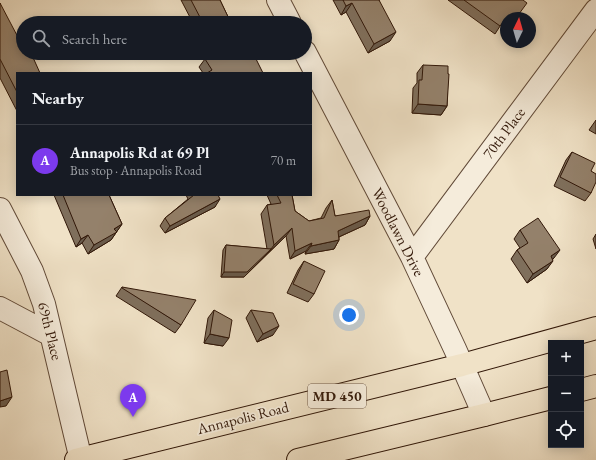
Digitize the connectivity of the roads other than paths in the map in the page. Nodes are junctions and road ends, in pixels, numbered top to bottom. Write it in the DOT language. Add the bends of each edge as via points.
graph roads {
  1 [pos="278,0"];
  2 [pos="596,10"];
  3 [pos="286,16"];
  4 [pos="309,60"];
  5 [pos="0,210"];
  6 [pos="412,257"];
  7 [pos="0,308"];
  8 [pos="596,328"];
  9 [pos="51,334"];
  10 [pos="462,365"];
  11 [pos="596,386"];
  12 [pos="584,389"];
  13 [pos="548,399"];
  14 [pos="484,415"];
  15 [pos="80,460"];
  16 [pos="298,460"];
  1 -- 3 [label="street"];
  2 -- 6 [label="street, 70th Place"];
  4 -- 6 [label="street, Woodlawn Drive"];
  5 -- 9 [label="street, 69th Place" via="35,279"];
  6 -- 10 [label="street, Woodlawn Drive"];
  7 -- 9 [label="street"];
  8 -- 10 [label="main road, Annapolis Road / MD 450"];
  9 -- 15 [label="street, 69th Place"];
  10 -- 14 [label="street, Woodlawn Drive"];
  10 -- 15 [label="main road, Annapolis Road / MD 450"];
  11 -- 12 [label="main road"];
  13 -- 14 [label="main road"];
  14 -- 16 [label="main road"];
}
